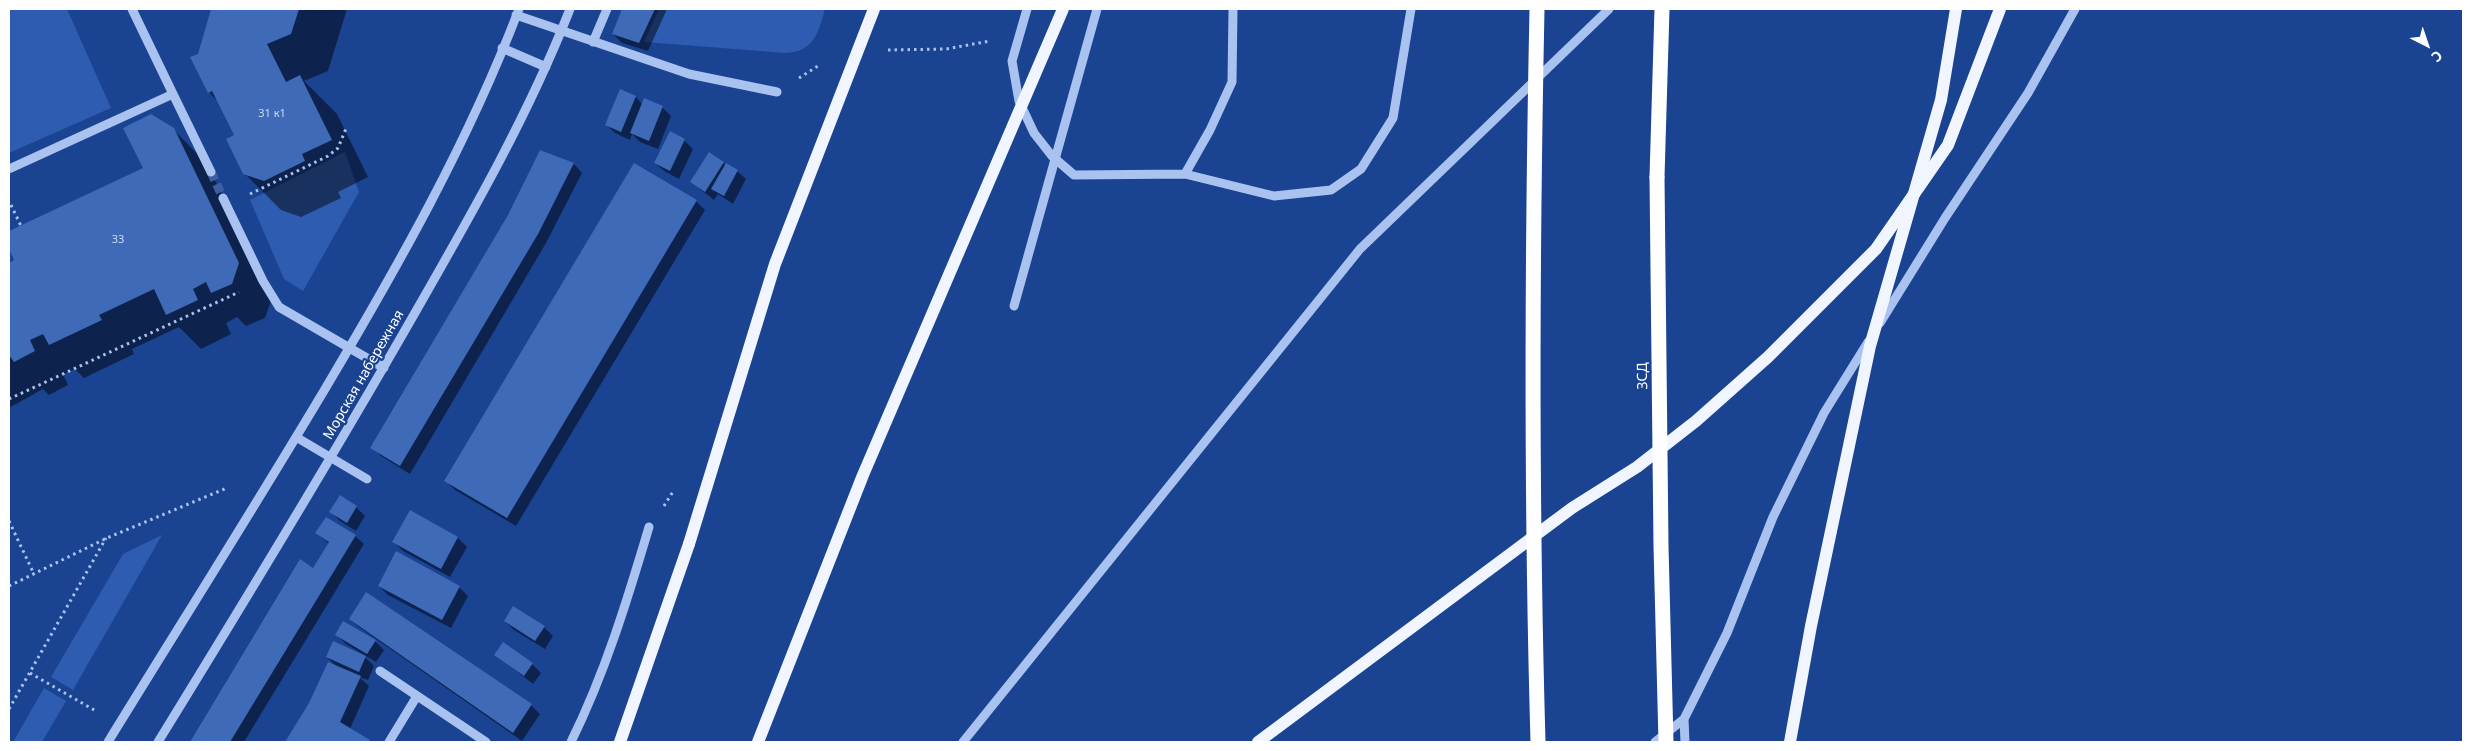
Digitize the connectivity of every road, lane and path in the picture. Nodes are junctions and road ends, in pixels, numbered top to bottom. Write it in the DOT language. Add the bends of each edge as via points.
graph roads {
  1 [pos="132,9"];
  2 [pos="570,9"];
  3 [pos="606,9"];
  4 [pos="874,9"];
  5 [pos="1027,9"];
  6 [pos="1063,9"];
  7 [pos="1097,9"];
  8 [pos="1233,9"];
  9 [pos="1411,9"];
  10 [pos="1537,9"];
  11 [pos="1610,9"];
  12 [pos="1662,9"];
  13 [pos="1956,9"];
  14 [pos="2000,9"];
  15 [pos="2075,9"];
  16 [pos="517,12"];
  17 [pos="561,32"];
  18 [pos="997,35"];
  19 [pos="593,42"];
  20 [pos="502,48"];
  21 [pos="882,51"];
  22 [pos="823,63"];
  23 [pos="546,67"];
  24 [pos="777,92"];
  25 [pos="173,94"];
  26 [pos="347,126"];
  27 [pos="9,169"];
  28 [pos="211,172"];
  29 [pos="1186,174"];
  30 [pos="225,202"];
  31 [pos="11,205"];
  32 [pos="21,226"];
  33 [pos="209,306"];
  34 [pos="1014,306"];
  35 [pos="349,348"];
  36 [pos="384,368"];
  37 [pos="9,399"];
  38 [pos="296,437"];
  39 [pos="332,458"];
  40 [pos="367,479"];
  41 [pos="227,488"];
  42 [pos="9,521"];
  43 [pos="649,527"];
  44 [pos="107,538"];
  45 [pos="34,574"];
  46 [pos="9,586"];
  47 [pos="380,671"];
  48 [pos="30,673"];
  49 [pos="417,696"];
  50 [pos="9,709"];
  51 [pos="96,710"];
  52 [pos="1684,719"];
  53 [pos="108,742"];
  54 [pos="158,742"];
  55 [pos="389,742"];
  56 [pos="486,742"];
  57 [pos="571,742"];
  58 [pos="620,742"];
  59 [pos="758,742"];
  60 [pos="963,742"];
  61 [pos="1258,742"];
  62 [pos="1538,742"];
  63 [pos="1655,742"];
  64 [pos="1666,742"];
  65 [pos="1685,742"];
  66 [pos="1790,742"];
  1 -- 25 [label="street"];
  2 -- 17 [label="street, Морская набережная"];
  3 -- 19 [label="street"];
  4 -- 58 [label="main road, bridge" via="775,264 689,544"];
  5 -- 29 [label="street" via="1012,61 1019,101 1034,133 1052,156 1074,174"];
  6 -- 59 [label="main road, bridge" via="863,474"];
  7 -- 34 [label="street, bridge"];
  8 -- 29 [label="street" via="1232,82"];
  9 -- 29 [label="street" via="1393,118 1361,169 1331,190 1274,196"];
  10 -- 62 [label="highway, bridge" via="1532,253"];
  11 -- 60 [label="street" via="1360,249"];
  12 -- 64 [label="highway, ЗСД, bridge" via="1657,176"];
  13 -- 66 [label="main road, bridge" via="1942,100 1870,346 1810,626"];
  14 -- 61 [label="main road" via="1948,145 1876,249 1768,357 1696,421 1637,467 1572,508"];
  15 -- 52 [label="street" via="2028,93 1945,218 1824,413 1773,517 1727,633"];
  16 -- 17 [label="street"];
  16 -- 20 [label="street, Морская набережная"];
  17 -- 19 [label="street"];
  17 -- 23 [label="street, Морская набережная"];
  18 -- 21 [label="path" via="989,42 946,49"];
  19 -- 24 [label="street" via="689,74"];
  20 -- 23 [label="street"];
  20 -- 35 [label="street, Морская набережная" via="442,183"];
  22 -- 24 [label="path"];
  23 -- 36 [label="street, Морская набережная" via="482,195"];
  25 -- 27 [label="street"];
  25 -- 28 [label="street"];
  26 -- 30 [label="path" via="338,148 328,156"];
  30 -- 35 [label="street" via="279,307"];
  31 -- 32 [label="path"];
  33 -- 37 [label="path"];
  35 -- 36 [label="street"];
  35 -- 38 [label="street, Морская набережная"];
  36 -- 39 [label="street, Морская набережная"];
  38 -- 39 [label="street"];
  38 -- 53 [label="street, Морская набережная"];
  39 -- 40 [label="street"];
  39 -- 54 [label="street, Морская набережная"];
  41 -- 44 [label="path"];
  42 -- 45 [label="path"];
  43 -- 57 [label="street" via="620,623 591,701"];
  44 -- 45 [label="path"];
  44 -- 48 [label="path"];
  45 -- 46 [label="path"];
  47 -- 49 [label="street"];
  48 -- 50 [label="path"];
  48 -- 51 [label="path"];
  49 -- 55 [label="street"];
  49 -- 56 [label="street"];
  52 -- 63 [label="street"];
  52 -- 65 [label="street"];
}
